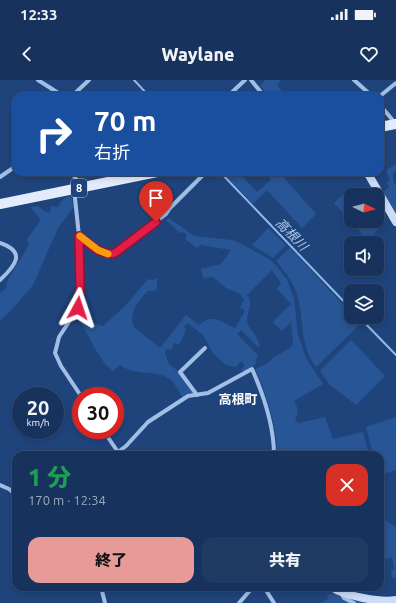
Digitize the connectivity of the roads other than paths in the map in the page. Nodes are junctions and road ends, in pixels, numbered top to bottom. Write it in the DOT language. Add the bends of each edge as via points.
graph roads {
  1 [pos="38,80"];
  2 [pos="89,80"];
  3 [pos="245,80"];
  4 [pos="251,80"];
  5 [pos="354,80"];
  6 [pos="396,83"];
  7 [pos="57,92"];
  8 [pos="76,92"];
  9 [pos="232,92"];
  10 [pos="261,92"];
  11 [pos="368,92"];
  12 [pos="384,93"];
  13 [pos="384,110"];
  14 [pos="396,124"];
  15 [pos="384,127"];
  16 [pos="12,169"];
  17 [pos="73,176"];
  18 [pos="137,176"];
  19 [pos="202,176"];
  20 [pos="369,176"];
  21 [pos="0,177"];
  22 [pos="76,188"];
  23 [pos="0,204"];
  24 [pos="396,222"];
  25 [pos="79,236"];
  26 [pos="0,243"];
  27 [pos="0,280"];
  28 [pos="205,348"];
  29 [pos="75,387"];
  30 [pos="197,395"];
  31 [pos="109,439"];
  32 [pos="118,451"];
  33 [pos="121,451"];
  34 [pos="274,451"];
  35 [pos="0,485"];
  36 [pos="12,492"];
  37 [pos="102,591"];
  38 [pos="250,591"];
  39 [pos="266,591"];
  40 [pos="340,591"];
  41 [pos="396,600"];
  42 [pos="105,603"];
  43 [pos="239,603"];
  44 [pos="274,603"];
  45 [pos="354,603"];
  1 -- 7 [label="street"];
  2 -- 8 [label="street"];
  3 -- 9 [label="street"];
  4 -- 10 [label="street"];
  5 -- 11 [label="street"];
  6 -- 12 [label="street"];
  13 -- 14 [label="street"];
  14 -- 15 [label="main road"];
  16 -- 21 [label="street"];
  17 -- 22 [label="street"];
  18 -- 22 [label="main road, 8"];
  19 -- 25 [label="street" via="166,214 115,253 105,254"];
  20 -- 24 [label="street"];
  22 -- 23 [label="main road, 8"];
  22 -- 25 [label="street"];
  25 -- 29 [label="street" via="78,308 59,337 55,353"];
  26 -- 27 [label="street" via="10,246 16,256 16,262"];
  28 -- 30 [label="street" via="180,372"];
  30 -- 33 [label="street" via="188,396 148,422"];
  30 -- 34 [label="street" via="208,393 252,369 266,407"];
  31 -- 32 [label="street"];
  35 -- 36 [label="street"];
  37 -- 42 [label="street"];
  38 -- 43 [label="street"];
  39 -- 44 [label="street"];
  40 -- 41 [label="street" via="381,602"];
  40 -- 45 [label="street" via="344,598"];
}
